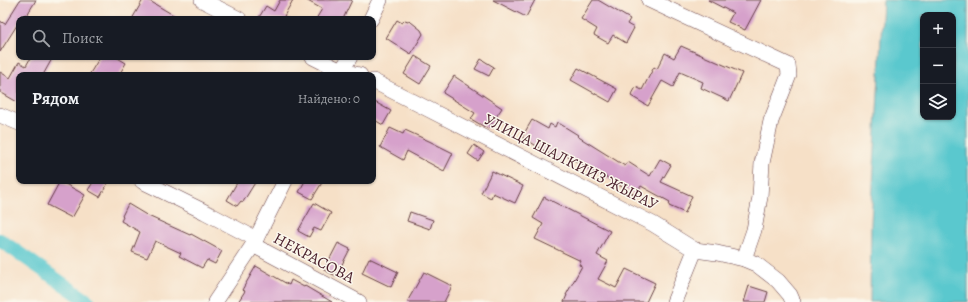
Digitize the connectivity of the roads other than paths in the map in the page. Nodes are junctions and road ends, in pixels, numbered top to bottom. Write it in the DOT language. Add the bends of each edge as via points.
graph roads {
  1 [pos="202,0"];
  2 [pos="380,0"];
  3 [pos="649,0"];
  4 [pos="234,16"];
  5 [pos="372,16"];
  6 [pos="319,60"];
  7 [pos="348,60"];
  8 [pos="338,72"];
  9 [pos="341,72"];
  10 [pos="376,83"];
  11 [pos="0,115"];
  12 [pos="16,122"];
  13 [pos="148,184"];
  14 [pos="283,184"];
  15 [pos="254,242"];
  16 [pos="695,250"];
  17 [pos="750,261"];
  18 [pos="216,302"];
  19 [pos="359,302"];
  20 [pos="674,302"];
  21 [pos="793,302"];
  1 -- 4 [label="street"];
  2 -- 5 [label="street"];
  3 -- 17 [label="street" via="788,65 789,75 771,121 762,163 760,197"];
  6 -- 8 [label="street"];
  7 -- 9 [label="street"];
  10 -- 16 [label="street, УЛИЦА ШАЛКИИЗ ЖЫРАУ" via="652,224"];
  11 -- 12 [label="street"];
  13 -- 15 [label="street, НЕКРАСОВА" via="205,212"];
  14 -- 15 [label="street"];
  15 -- 18 [label="street"];
  15 -- 19 [label="street, НЕКРАСОВА"];
  16 -- 17 [label="street, УЛИЦА ШАЛКИИЗ ЖЫРАУ"];
  16 -- 20 [label="street"];
  17 -- 21 [label="street" via="778,281"];
}
